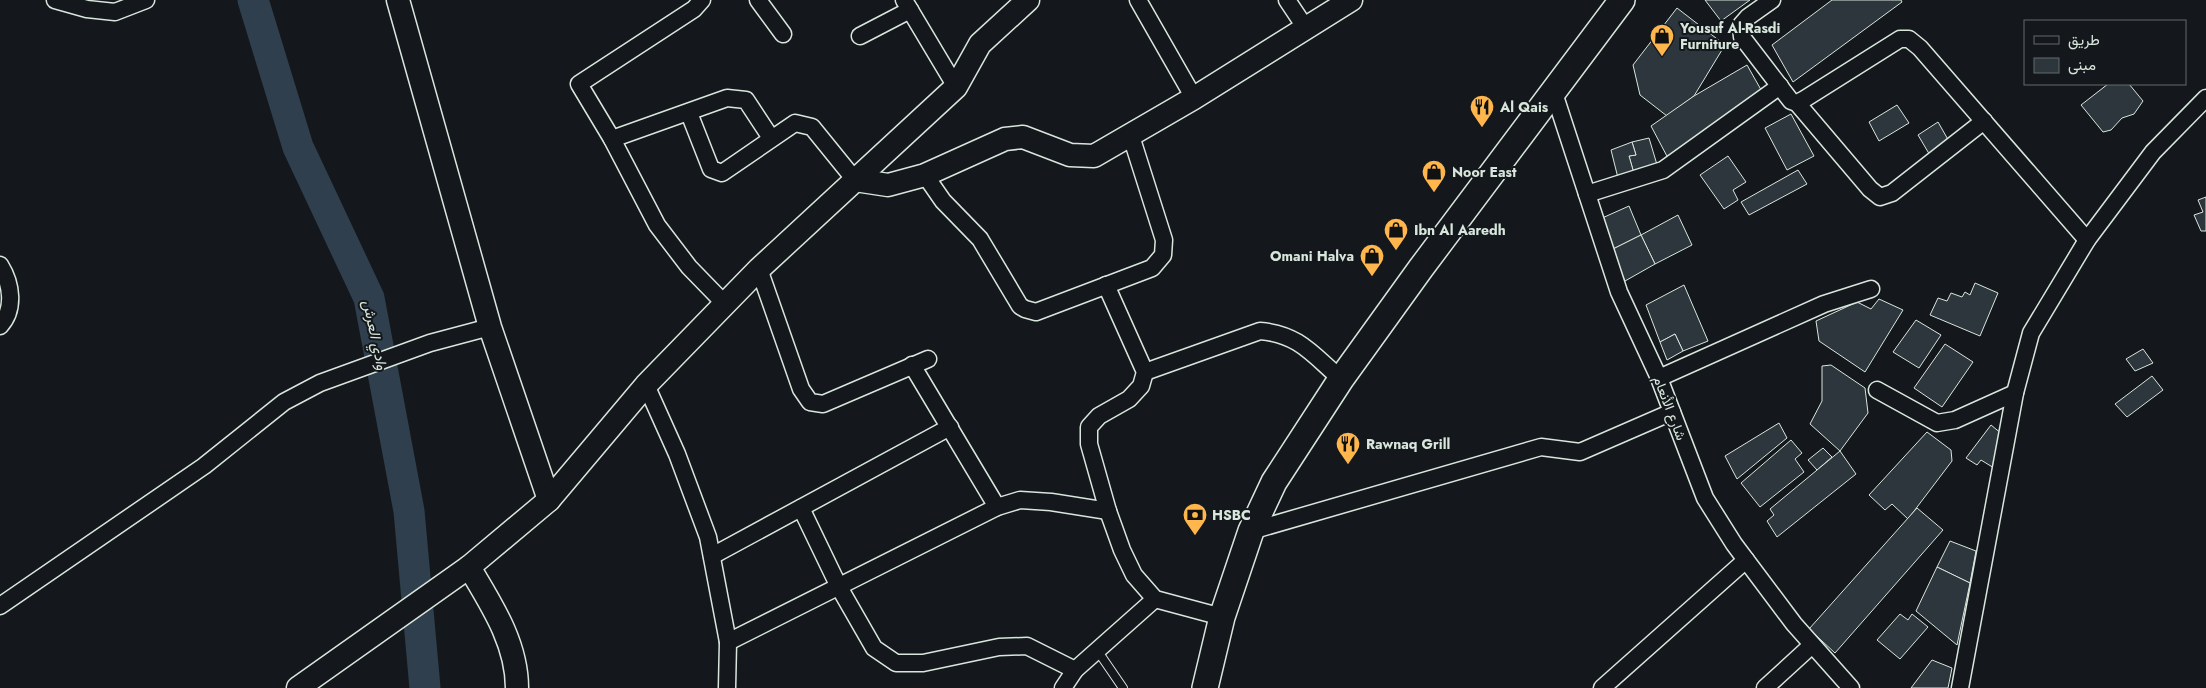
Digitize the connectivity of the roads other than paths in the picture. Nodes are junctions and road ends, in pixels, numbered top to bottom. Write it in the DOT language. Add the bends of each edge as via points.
graph roads {
  1 [pos="55,0"];
  2 [pos="146,0"];
  3 [pos="398,0"];
  4 [pos="702,0"];
  5 [pos="758,0"];
  6 [pos="1028,0"];
  7 [pos="1138,0"];
  8 [pos="1287,0"];
  9 [pos="1351,0"];
  10 [pos="1622,0"];
  11 [pos="1772,0"];
  12 [pos="907,5"];
  13 [pos="1305,27"];
  14 [pos="783,34"];
  15 [pos="860,36"];
  16 [pos="1780,86"];
  17 [pos="956,87"];
  18 [pos="1554,93"];
  19 [pos="1194,98"];
  20 [pos="2206,98"];
  21 [pos="1797,103"];
  22 [pos="689,113"];
  23 [pos="1984,121"];
  24 [pos="1131,136"];
  25 [pos="771,138"];
  26 [pos="612,139"];
  27 [pos="925,175"];
  28 [pos="855,180"];
  29 [pos="1587,194"];
  30 [pos="2086,240"];
  31 [pos="0,265"];
  32 [pos="759,269"];
  33 [pos="1106,285"];
  34 [pos="1871,290"];
  35 [pos="725,304"];
  36 [pos="0,326"];
  37 [pos="490,327"];
  38 [pos="928,359"];
  39 [pos="912,365"];
  40 [pos="1144,372"];
  41 [pos="1659,378"];
  42 [pos="1341,379"];
  43 [pos="646,386"];
  44 [pos="1877,390"];
  45 [pos="2015,393"];
  46 [pos="1672,412"];
  47 [pos="950,427"];
  48 [pos="549,500"];
  49 [pos="997,507"];
  50 [pos="801,508"];
  51 [pos="1108,511"];
  52 [pos="1251,531"];
  53 [pos="712,556"];
  54 [pos="1746,560"];
  55 [pos="469,567"];
  56 [pos="839,587"];
  57 [pos="1155,599"];
  58 [pos="0,606"];
  59 [pos="1222,617"];
  60 [pos="728,642"];
  61 [pos="1812,645"];
  62 [pos="1098,650"];
  63 [pos="1075,670"];
  64 [pos="298,688"];
  65 [pos="517,688"];
  66 [pos="727,688"];
  67 [pos="1063,688"];
  68 [pos="1123,688"];
  69 [pos="1205,688"];
  70 [pos="1602,688"];
  71 [pos="1765,688"];
  72 [pos="1851,688"];
  73 [pos="1960,688"];
  1 -- 2 [label="street" via="87,9 115,12"];
  3 -- 37 [label="street"];
  4 -- 26 [label="street" via="694,9 579,84"];
  5 -- 14 [label="street"];
  6 -- 17 [label="street" via="980,44"];
  7 -- 19 [label="street"];
  8 -- 13 [label="street"];
  9 -- 13 [label="street"];
  10 -- 18 [label="main road"];
  11 -- 16 [label="street" via="1740,25 1742,37"];
  12 -- 15 [label="street"];
  12 -- 17 [label="street"];
  13 -- 19 [label="street"];
  16 -- 21 [label="street" via="1791,101"];
  16 -- 29 [label="street" via="1663,170"];
  17 -- 28 [label="street"];
  18 -- 29 [label="street, شارع الأنعام"];
  18 -- 42 [label="main road"];
  19 -- 24 [label="street"];
  20 -- 30 [label="street" via="2153,152"];
  21 -- 23 [label="street" via="1900,39 1920,48"];
  21 -- 23 [label="street" via="1870,189 1880,196 1892,193"];
  22 -- 25 [label="street" via="727,98 746,100"];
  22 -- 25 [label="street" via="711,169 722,173"];
  22 -- 26 [label="street"];
  23 -- 30 [label="street"];
  24 -- 27 [label="street" via="1094,156 1070,155 1023,137 1005,140"];
  24 -- 33 [label="street" via="1164,240 1163,255 1152,268"];
  25 -- 28 [label="street" via="795,122 812,127"];
  26 -- 35 [label="street" via="656,225"];
  27 -- 28 [label="street" via="888,185"];
  27 -- 33 [label="street" via="958,219 980,238 1024,309 1036,312"];
  28 -- 32 [label="street"];
  29 -- 41 [label="street, شارع الأنعام" via="1619,292"];
  30 -- 45 [label="street" via="2031,333"];
  31 -- 36 [label="street" via="11,301 8,318"];
  32 -- 35 [label="street"];
  32 -- 39 [label="street" via="801,389 810,402 823,404"];
  33 -- 40 [label="street"];
  34 -- 41 [label="street" via="1824,304"];
  35 -- 43 [label="street"];
  37 -- 48 [label="street"];
  37 -- 58 [label="street" via="430,343 320,383 284,402 204,466"];
  38 -- 39 [label="street"];
  39 -- 47 [label="street"];
  40 -- 42 [label="street" via="1260,331 1294,338"];
  40 -- 51 [label="street" via="1141,386 1129,398 1099,416 1090,427 1089,444"];
  41 -- 46 [label="street, شارع الأنعام"];
  42 -- 52 [label="main road" via="1274,482"];
  43 -- 48 [label="street"];
  43 -- 53 [label="street" via="677,454"];
  44 -- 45 [label="street" via="1937,423 1955,420"];
  45 -- 73 [label="street"];
  46 -- 52 [label="street" via="1580,452 1541,447"];
  46 -- 54 [label="street, شارع الأنعام" via="1705,498"];
  47 -- 49 [label="street"];
  47 -- 50 [label="street"];
  48 -- 55 [label="street"];
  49 -- 51 [label="street" via="1020,500"];
  49 -- 56 [label="street"];
  50 -- 53 [label="street"];
  50 -- 56 [label="street"];
  51 -- 57 [label="street" via="1134,576"];
  52 -- 59 [label="main road"];
  53 -- 60 [label="street"];
  54 -- 61 [label="street, شارع الأنعام"];
  54 -- 70 [label="street"];
  55 -- 64 [label="street"];
  55 -- 65 [label="street" via="502,624 517,676"];
  56 -- 60 [label="street"];
  56 -- 63 [label="street" via="874,648 896,663 923,663 999,647 1027,646"];
  57 -- 59 [label="street"];
  57 -- 62 [label="street"];
  59 -- 69 [label="main road"];
  60 -- 66 [label="street"];
  61 -- 71 [label="street"];
  61 -- 72 [label="street, شارع الأنعام"];
  62 -- 63 [label="street"];
  62 -- 68 [label="lane"];
  63 -- 67 [label="street"];
}
